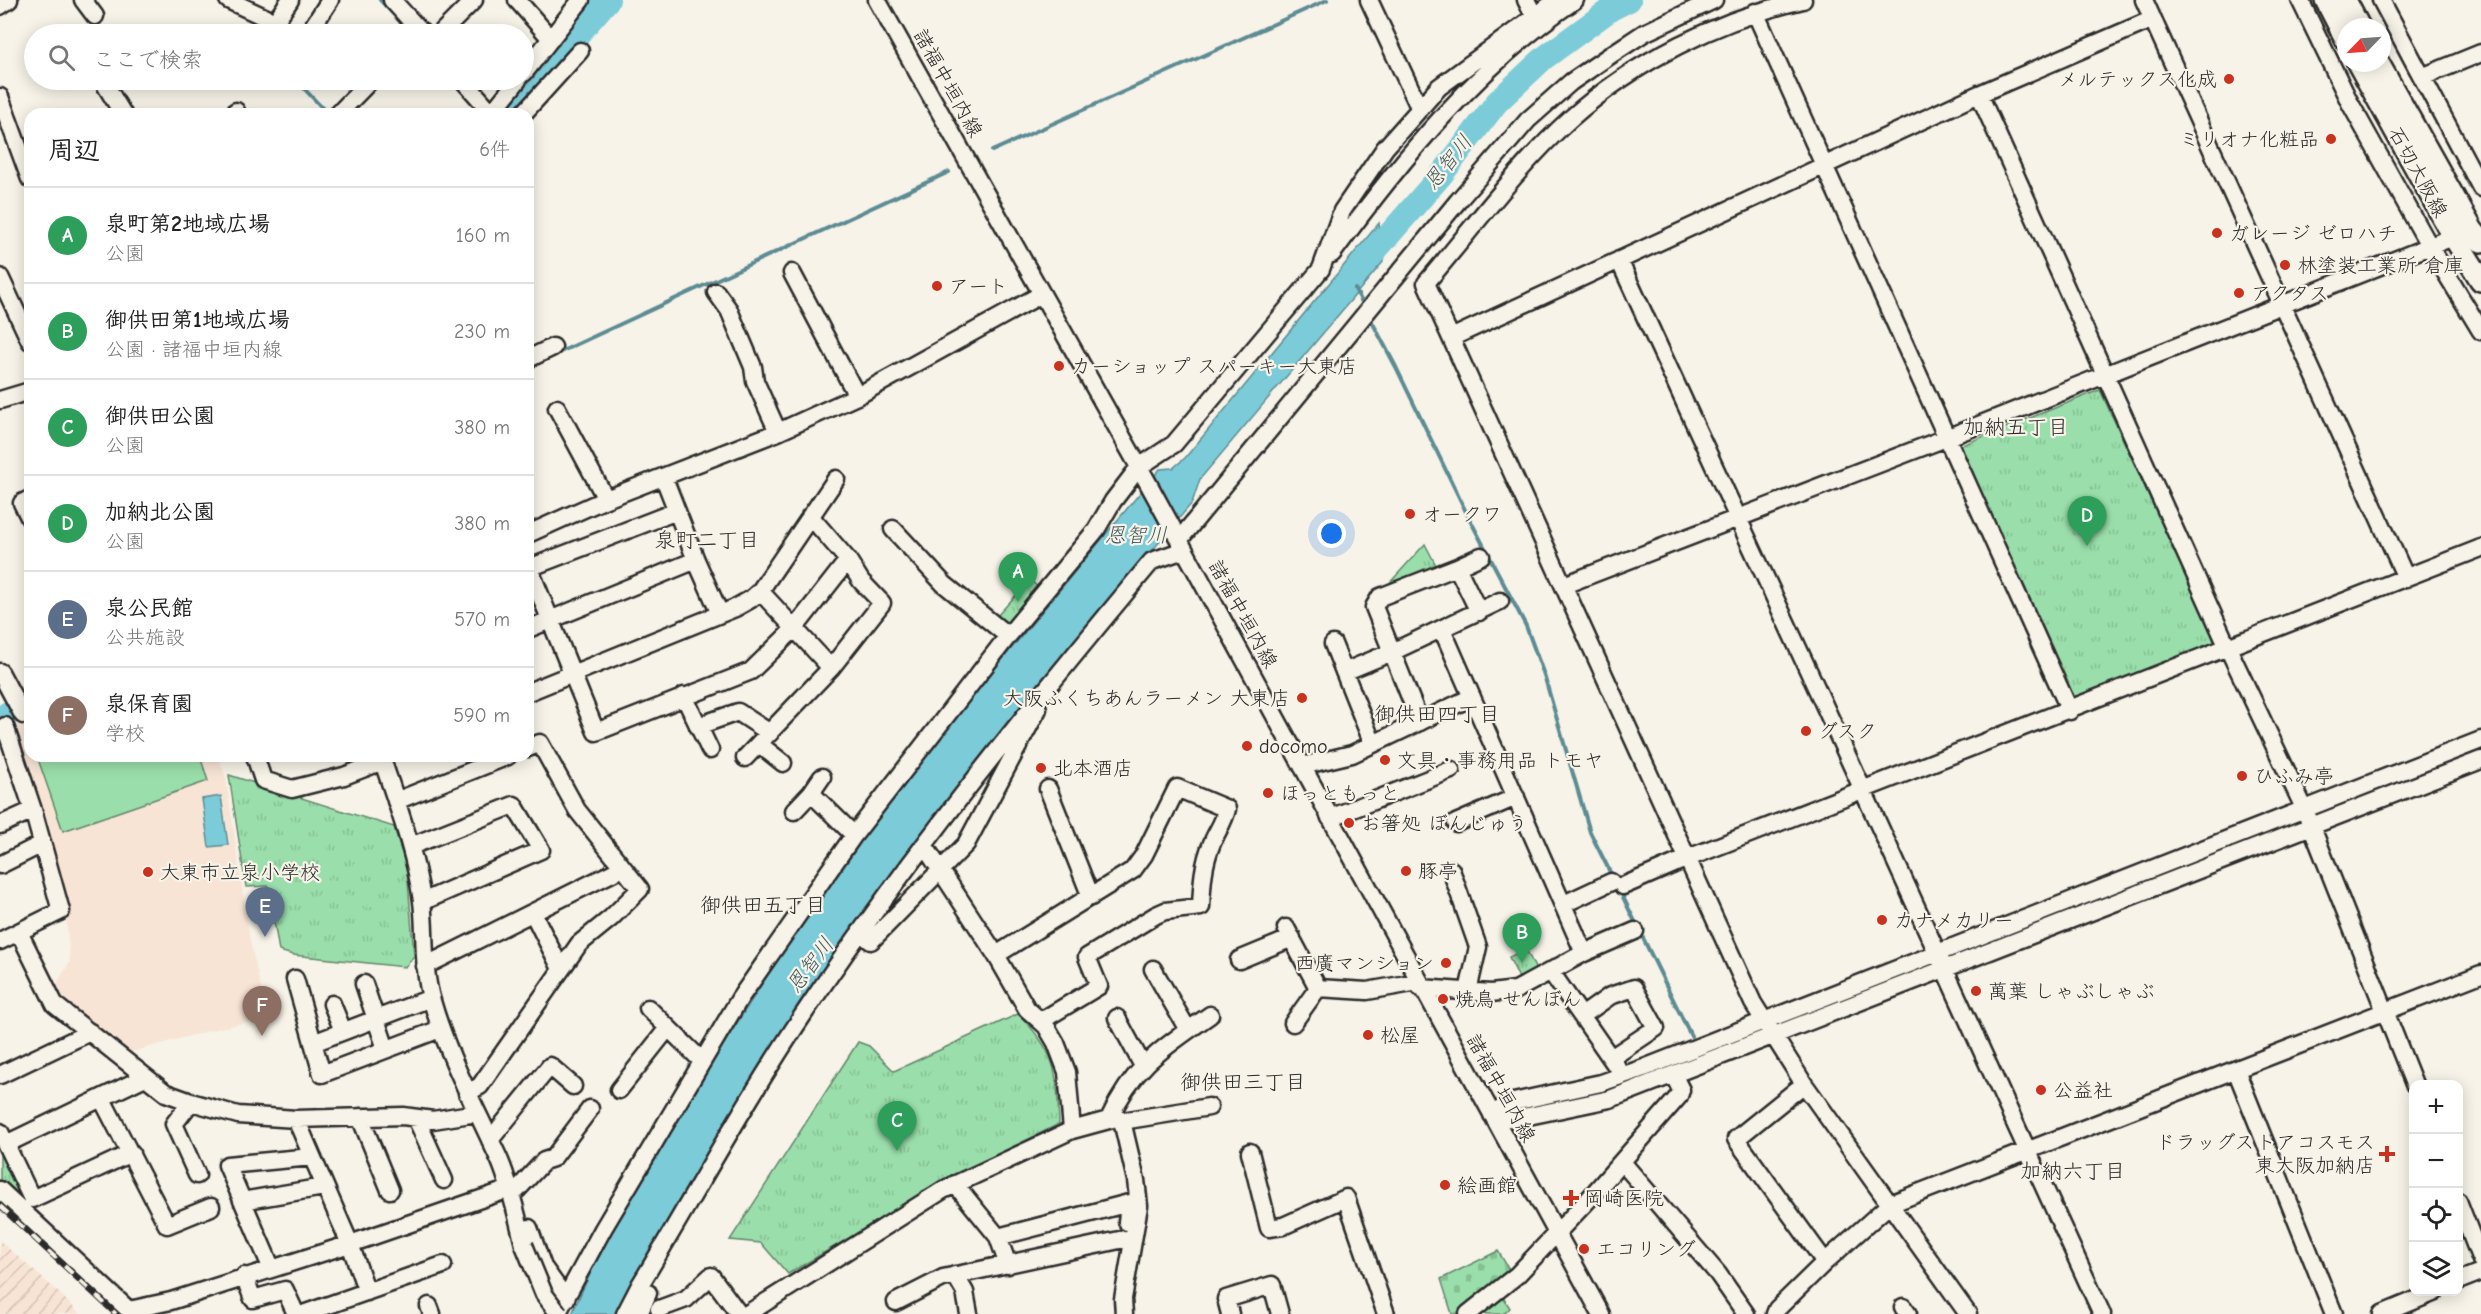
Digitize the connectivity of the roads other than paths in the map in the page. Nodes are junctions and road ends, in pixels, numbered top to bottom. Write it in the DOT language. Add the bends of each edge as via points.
graph roads {
  1 [pos="9,0"];
  2 [pos="83,0"];
  3 [pos="228,0"];
  4 [pos="290,0"];
  5 [pos="330,0"];
  6 [pos="392,0"];
  7 [pos="474,0"];
  8 [pos="517,0"];
  9 [pos="581,0"];
  10 [pos="877,0"];
  11 [pos="1369,0"];
  12 [pos="1526,0"];
  13 [pos="1557,0"];
  14 [pos="1575,0"];
  15 [pos="1714,0"];
  16 [pos="1803,0"];
  17 [pos="2144,0"];
  18 [pos="2300,0"];
  19 [pos="2326,0"];
  20 [pos="2345,0"];
  21 [pos="2381,0"];
  22 [pos="0,6"];
  23 [pos="1755,12"];
  24 [pos="95,16"];
  25 [pos="1535,17"];
  26 [pos="2354,18"];
  27 [pos="2153,19"];
  28 [pos="2337,21"];
  29 [pos="314,24"];
  30 [pos="410,24"];
  31 [pos="450,24"];
  32 [pos="550,39"];
  33 [pos="580,51"];
  34 [pos="2481,53"];
  35 [pos="534,60"];
  36 [pos="2364,72"];
  37 [pos="2383,72"];
  38 [pos="2422,76"];
  39 [pos="108,90"];
  40 [pos="361,90"];
  41 [pos="472,90"];
  42 [pos="510,90"];
  43 [pos="1979,94"];
  44 [pos="0,97"];
  45 [pos="119,108"];
  46 [pos="344,108"];
  47 [pos="487,108"];
  48 [pos="497,108"];
  49 [pos="528,108"];
  50 [pos="1420,109"];
  51 [pos="24,144"];
  52 [pos="1823,166"];
  53 [pos="2481,188"];
  54 [pos="2472,233"];
  55 [pos="2430,247"];
  56 [pos="1619,260"];
  57 [pos="1321,269"];
  58 [pos="792,273"];
  59 [pos="0,277"];
  60 [pos="2481,280"];
  61 [pos="716,292"];
  62 [pos="1042,294"];
  63 [pos="2282,305"];
  64 [pos="24,328"];
  65 [pos="2481,331"];
  66 [pos="1453,337"];
  67 [pos="553,347"];
  68 [pos="534,356"];
  69 [pos="2104,374"];
  70 [pos="24,393"];
  71 [pos="857,396"];
  72 [pos="0,400"];
  73 [pos="557,408"];
  74 [pos="778,432"];
  75 [pos="1946,438"];
  76 [pos="1138,467"];
  77 [pos="664,478"];
  78 [pos="836,478"];
  79 [pos="606,499"];
  80 [pos="677,511"];
  81 [pos="810,516"];
  82 [pos="1739,517"];
  83 [pos="893,529"];
  84 [pos="534,531"];
  85 [pos="1179,541"];
  86 [pos="2481,548"];
  87 [pos="1481,556"];
  88 [pos="696,560"];
  89 [pos="848,560"];
  90 [pos="534,564"];
  91 [pos="1457,567"];
  92 [pos="534,578"];
  93 [pos="2406,578"];
  94 [pos="1564,585"];
  95 [pos="760,591"];
  96 [pos="1500,601"];
  97 [pos="1479,612"];
  98 [pos="720,614"];
  99 [pos="552,619"];
  100 [pos="534,626"];
  101 [pos="794,629"];
  102 [pos="1442,629"];
  103 [pos="1008,636"];
  104 [pos="1333,644"];
  105 [pos="2228,648"];
  106 [pos="1392,652"];
  107 [pos="831,668"];
  108 [pos="0,672"];
  109 [pos="1344,672"];
  110 [pos="573,674"];
  111 [pos="534,690"];
  112 [pos="684,696"];
  113 [pos="1472,697"];
  114 [pos="1036,701"];
  115 [pos="24,710"];
  116 [pos="2070,711"];
  117 [pos="24,714"];
  118 [pos="1420,722"];
  119 [pos="698,726"];
  120 [pos="3,727"];
  121 [pos="765,739"];
  122 [pos="2481,740"];
  123 [pos="1373,744"];
  124 [pos="534,746"];
  125 [pos="710,750"];
  126 [pos="745,758"];
  127 [pos="2481,760"];
  128 [pos="257,762"];
  129 [pos="374,762"];
  130 [pos="383,762"];
  131 [pos="493,762"];
  132 [pos="783,763"];
  133 [pos="1302,766"];
  134 [pos="1451,770"];
  135 [pos="822,777"];
  136 [pos="1048,789"];
  137 [pos="1863,791"];
  138 [pos="811,794"];
  139 [pos="1516,797"];
  140 [pos="396,801"];
  141 [pos="33,810"];
  142 [pos="2305,810"];
  143 [pos="794,811"];
  144 [pos="1330,819"];
  145 [pos="1456,824"];
  146 [pos="0,825"];
  147 [pos="2312,827"];
  148 [pos="854,835"];
  149 [pos="42,844"];
  150 [pos="924,845"];
  151 [pos="411,846"];
  152 [pos="1688,858"];
  153 [pos="0,865"];
  154 [pos="622,868"];
  155 [pos="1451,870"];
  156 [pos="941,871"];
  157 [pos="1091,897"];
  158 [pos="422,902"];
  159 [pos="1564,904"];
  160 [pos="533,913"];
  161 [pos="1635,931"];
  162 [pos="19,932"];
  163 [pos="860,932"];
  164 [pos="0,941"];
  165 [pos="1584,953"];
  166 [pos="1937,954"];
  167 [pos="996,955"];
  168 [pos="1239,960"];
  169 [pos="425,966"];
  170 [pos="561,969"];
  171 [pos="1153,969"];
  172 [pos="1943,971"];
  173 [pos="1551,972"];
  174 [pos="2481,974"];
  175 [pos="295,979"];
  176 [pos="364,984"];
  177 [pos="1420,985"];
  178 [pos="1318,988"];
  179 [pos="1468,991"];
  180 [pos="431,998"];
  181 [pos="332,1004"];
  182 [pos="648,1008"];
  183 [pos="2385,1011"];
  184 [pos="1210,1015"];
  185 [pos="1582,1016"];
  186 [pos="1117,1018"];
  187 [pos="376,1019"];
  188 [pos="1041,1021"];
  189 [pos="1764,1021"];
  190 [pos="1293,1023"];
  191 [pos="668,1028"];
  192 [pos="440,1029"];
  193 [pos="1188,1030"];
  194 [pos="343,1031"];
  195 [pos="90,1032"];
  196 [pos="1773,1037"];
  197 [pos="313,1042"];
  198 [pos="386,1049"];
  199 [pos="1611,1058"];
  200 [pos="702,1061"];
  201 [pos="1143,1066"];
  202 [pos="2236,1070"];
  203 [pos="0,1075"];
  204 [pos="1623,1075"];
  205 [pos="1674,1076"];
  206 [pos="146,1077"];
  207 [pos="2412,1080"];
  208 [pos="1804,1084"];
  209 [pos="573,1086"];
  210 [pos="619,1090"];
  211 [pos="467,1093"];
  212 [pos="102,1099"];
  213 [pos="191,1102"];
  214 [pos="1209,1107"];
  215 [pos="590,1109"];
  216 [pos="477,1113"];
  217 [pos="1492,1115"];
  218 [pos="360,1117"];
  219 [pos="416,1118"];
  220 [pos="296,1119"];
  221 [pos="1115,1120"];
  222 [pos="1072,1130"];
  223 [pos="3,1138"];
  224 [pos="490,1140"];
  225 [pos="2027,1151"];
  226 [pos="1250,1152"];
  227 [pos="131,1153"];
  228 [pos="312,1157"];
  229 [pos="1622,1162"];
  230 [pos="197,1175"];
  231 [pos="444,1180"];
  232 [pos="955,1184"];
  233 [pos="324,1187"];
  234 [pos="0,1190"];
  235 [pos="390,1190"];
  236 [pos="509,1191"];
  237 [pos="242,1201"];
  238 [pos="1890,1204"];
  239 [pos="212,1207"];
  240 [pos="2463,1214"];
  241 [pos="1557,1233"];
  242 [pos="998,1237"];
  243 [pos="1125,1239"];
  244 [pos="350,1244"];
  245 [pos="2481,1260"];
  246 [pos="1824,1262"];
  247 [pos="443,1265"];
  248 [pos="1008,1265"];
  249 [pos="271,1267"];
  250 [pos="2481,1272"];
  251 [pos="955,1275"];
  252 [pos="244,1276"];
  253 [pos="1126,1277"];
  254 [pos="2463,1279"];
  255 [pos="644,1289"];
  256 [pos="367,1292"];
  257 [pos="2425,1296"];
  258 [pos="896,1302"];
  259 [pos="174,1307"];
  260 [pos="561,1309"];
  261 [pos="661,1311"];
  262 [pos="131,1312"];
  263 [pos="296,1314"];
  264 [pos="303,1314"];
  265 [pos="549,1314"];
  266 [pos="625,1314"];
  267 [pos="639,1314"];
  268 [pos="739,1314"];
  269 [pos="747,1314"];
  270 [pos="969,1314"];
  271 [pos="1124,1314"];
  272 [pos="1230,1314"];
  273 [pos="1280,1314"];
  274 [pos="1386,1314"];
  275 [pos="1468,1314"];
  276 [pos="1601,1314"];
  277 [pos="1746,1314"];
  278 [pos="1775,1314"];
  279 [pos="1968,1314"];
  280 [pos="2102,1314"];
  281 [pos="2334,1314"];
  282 [pos="2382,1314"];
  1 -- 22 [label="street"];
  2 -- 24 [label="street"];
  3 -- 4 [label="street" via="275,22"];
  5 -- 29 [label="street"];
  6 -- 30 [label="street"];
  7 -- 31 [label="street"];
  8 -- 32 [label="street"];
  9 -- 32 [label="street"];
  10 -- 62 [label="street, 諸福中垣内線"];
  11 -- 50 [label="street"];
  12 -- 25 [label="street"];
  13 -- 25 [label="street"];
  14 -- 57 [label="street" via="1494,64 1458,99"];
  15 -- 85 [label="street" via="1644,33 1571,82 1528,120"];
  16 -- 23 [label="street"];
  17 -- 27 [label="street"];
  18 -- 55 [label="street" via="2350,104"];
  19 -- 28 [label="main road"];
  20 -- 26 [label="main road"];
  21 -- 38 [label="street"];
  23 -- 52 [label="street"];
  23 -- 66 [label="street" via="1646,64 1572,118 1539,149 1426,283"];
  25 -- 50 [label="street" via="1439,87"];
  27 -- 43 [label="street"];
  27 -- 63 [label="street"];
  32 -- 35 [label="street"];
  33 -- 49 [label="street"];
  34 -- 38 [label="street"];
  36 -- 54 [label="main road, 石切大阪線"];
  37 -- 54 [label="main road, 石切大阪線"];
  38 -- 53 [label="street"];
  39 -- 45 [label="street"];
  40 -- 46 [label="street"];
  41 -- 47 [label="street"];
  42 -- 48 [label="street"];
  43 -- 52 [label="street"];
  43 -- 69 [label="street"];
  44 -- 51 [label="street"];
  50 -- 57 [label="street" via="1385,148 1342,210"];
  52 -- 56 [label="street"];
  52 -- 75 [label="street"];
  54 -- 55 [label="street"];
  54 -- 60 [label="main road, 石切大阪線"];
  55 -- 63 [label="street"];
  55 -- 65 [label="street"];
  56 -- 66 [label="street"];
  56 -- 82 [label="street"];
  57 -- 76 [label="street" via="1174,444"];
  58 -- 71 [label="street"];
  59 -- 64 [label="street"];
  61 -- 74 [label="street" via="729,310"];
  62 -- 71 [label="street"];
  62 -- 76 [label="street, 諸福中垣内線"];
  63 -- 69 [label="street"];
  63 -- 93 [label="street"];
  66 -- 94 [label="street"];
  67 -- 68 [label="street"];
  69 -- 75 [label="street"];
  69 -- 105 [label="street"];
  70 -- 72 [label="street"];
  71 -- 74 [label="street"];
  73 -- 79 [label="street"];
  74 -- 77 [label="street"];
  75 -- 82 [label="street"];
  75 -- 116 [label="street"];
  76 -- 85 [label="street, 諸福中垣内線"];
  76 -- 103 [label="street" via="1096,530"];
  77 -- 79 [label="street"];
  77 -- 80 [label="street"];
  78 -- 81 [label="street"];
  79 -- 84 [label="street"];
  80 -- 88 [label="street"];
  80 -- 90 [label="street"];
  81 -- 89 [label="street"];
  81 -- 95 [label="street"];
  82 -- 94 [label="street"];
  82 -- 137 [label="street"];
  83 -- 103 [label="street" via="944,584"];
  85 -- 114 [label="street" via="1152,561"];
  85 -- 133 [label="street, 諸福中垣内線"];
  86 -- 93 [label="street"];
  87 -- 91 [label="street"];
  88 -- 98 [label="street"];
  88 -- 99 [label="street"];
  89 -- 101 [label="street"];
  89 -- 107 [label="street" via="882,603"];
  91 -- 97 [label="street"];
  91 -- 106 [label="street" via="1380,597 1374,607"];
  92 -- 99 [label="street"];
  93 -- 105 [label="street"];
  94 -- 152 [label="street"];
  95 -- 98 [label="street"];
  95 -- 101 [label="street"];
  96 -- 97 [label="street"];
  97 -- 102 [label="street"];
  98 -- 110 [label="street"];
  99 -- 100 [label="street"];
  99 -- 110 [label="street"];
  101 -- 107 [label="street"];
  101 -- 112 [label="street" via="751,671"];
  102 -- 106 [label="street"];
  102 -- 113 [label="street"];
  103 -- 148 [label="street"];
  104 -- 109 [label="street"];
  105 -- 116 [label="street"];
  105 -- 142 [label="street"];
  106 -- 109 [label="street"];
  106 -- 118 [label="street"];
  107 -- 121 [label="street"];
  108 -- 115 [label="street"];
  109 -- 123 [label="street"];
  110 -- 111 [label="street"];
  110 -- 112 [label="street" via="596,732"];
  112 -- 119 [label="street"];
  113 -- 118 [label="street"];
  113 -- 139 [label="street"];
  114 -- 150 [label="street"];
  114 -- 156 [label="street" via="1040,707 966,844"];
  116 -- 137 [label="street"];
  117 -- 120 [label="street"];
  118 -- 123 [label="street"];
  119 -- 121 [label="street" via="738,712"];
  119 -- 125 [label="street"];
  120 -- 141 [label="street"];
  121 -- 126 [label="street"];
  121 -- 132 [label="street"];
  122 -- 142 [label="street"];
  123 -- 133 [label="street" via="1352,754"];
  124 -- 154 [label="street" via="540,743 577,810"];
  127 -- 147 [label="street"];
  128 -- 129 [label="street" via="263,780 292,789 344,776"];
  130 -- 140 [label="street"];
  131 -- 140 [label="street"];
  133 -- 144 [label="street, 諸福中垣内線"];
  134 -- 144 [label="street"];
  135 -- 138 [label="street"];
  136 -- 157 [label="street"];
  137 -- 152 [label="street"];
  137 -- 166 [label="street"];
  138 -- 143 [label="street"];
  138 -- 148 [label="street"];
  139 -- 145 [label="street"];
  139 -- 159 [label="street"];
  140 -- 151 [label="street"];
  141 -- 146 [label="street"];
  141 -- 149 [label="street"];
  142 -- 147 [label="street"];
  142 -- 166 [label="street"];
  144 -- 177 [label="street, 諸福中垣内線"];
  147 -- 172 [label="street"];
  147 -- 183 [label="street"];
  148 -- 200 [label="street" via="740,998"];
  149 -- 153 [label="street"];
  149 -- 162 [label="street" via="61,911"];
  150 -- 156 [label="street"];
  150 -- 163 [label="street"];
  151 -- 158 [label="street"];
  151 -- 158 [label="street" via="514,805 541,850"];
  152 -- 159 [label="street"];
  152 -- 189 [label="street"];
  154 -- 160 [label="street"];
  154 -- 170 [label="street" via="640,889 579,944"];
  155 -- 179 [label="street" via="1478,947"];
  156 -- 163 [label="street" via="871,940"];
  156 -- 167 [label="street"];
  157 -- 167 [label="street"];
  157 -- 188 [label="street" via="1133,870 1177,788 1227,809 1203,869 1201,907 1165,911 1087,957 1099,986"];
  158 -- 169 [label="street"];
  159 -- 165 [label="street"];
  160 -- 169 [label="street"];
  160 -- 170 [label="street"];
  161 -- 165 [label="street"];
  162 -- 164 [label="street"];
  162 -- 195 [label="street" via="55,1005"];
  163 -- 255 [label="street" via="766,1073"];
  165 -- 173 [label="street"];
  166 -- 172 [label="street"];
  166 -- 189 [label="street"];
  167 -- 188 [label="street" via="1027,1009"];
  168 -- 178 [label="street" via="1289,933"];
  169 -- 180 [label="street"];
  170 -- 211 [label="street" via="480,1086"];
  171 -- 193 [label="street"];
  172 -- 196 [label="street"];
  172 -- 225 [label="street"];
  173 -- 179 [label="street" via="1516,990"];
  173 -- 185 [label="street"];
  174 -- 183 [label="street"];
  175 -- 197 [label="street"];
  176 -- 187 [label="street"];
  177 -- 178 [label="street" via="1367,991"];
  177 -- 179 [label="street"];
  177 -- 217 [label="street, 諸福中垣内線"];
  178 -- 190 [label="street"];
  180 -- 187 [label="street"];
  180 -- 192 [label="street"];
  181 -- 194 [label="street"];
  182 -- 191 [label="street"];
  183 -- 202 [label="street"];
  183 -- 207 [label="street"];
  184 -- 193 [label="street"];
  185 -- 199 [label="street"];
  185 -- 199 [label="street" via="1610,996 1634,988 1656,1028"];
  186 -- 201 [label="street"];
  187 -- 194 [label="street"];
  187 -- 198 [label="street"];
  188 -- 222 [label="street" via="1056,1043 1067,1072"];
  189 -- 196 [label="street"];
  189 -- 204 [label="street"];
  191 -- 200 [label="street"];
  191 -- 210 [label="street"];
  192 -- 198 [label="street"];
  192 -- 211 [label="street"];
  193 -- 201 [label="street"];
  194 -- 197 [label="street"];
  195 -- 203 [label="street"];
  195 -- 206 [label="street"];
  196 -- 205 [label="street"];
  196 -- 208 [label="street"];
  197 -- 198 [label="street" via="322,1074"];
  199 -- 204 [label="street"];
  200 -- 260 [label="street" via="603,1229"];
  201 -- 221 [label="street" via="1120,1095"];
  202 -- 225 [label="street"];
  202 -- 281 [label="street"];
  204 -- 217 [label="street" via="1509,1103"];
  205 -- 217 [label="street" via="1610,1099 1544,1114 1514,1119"];
  205 -- 229 [label="street" via="1681,1090 1679,1096"];
  206 -- 212 [label="street"];
  206 -- 213 [label="street" via="166,1093"];
  208 -- 238 [label="street"];
  208 -- 246 [label="street" via="1736,1139"];
  209 -- 224 [label="street" via="550,1066"];
  211 -- 216 [label="street"];
  212 -- 223 [label="street"];
  212 -- 227 [label="street"];
  213 -- 220 [label="street" via="238,1115"];
  213 -- 230 [label="street" via="174,1124"];
  214 -- 221 [label="street"];
  215 -- 236 [label="street" via="553,1158"];
  216 -- 219 [label="street" via="433,1120"];
  216 -- 224 [label="street"];
  217 -- 241 [label="street, 諸福中垣内線"];
  218 -- 219 [label="street"];
  218 -- 220 [label="street"];
  218 -- 235 [label="street"];
  219 -- 231 [label="street"];
  220 -- 228 [label="street"];
  221 -- 222 [label="street"];
  221 -- 253 [label="street" via="1136,1180 1138,1206"];
  222 -- 232 [label="street"];
  223 -- 227 [label="street" via="32,1199"];
  224 -- 236 [label="street"];
  225 -- 238 [label="street"];
  225 -- 280 [label="street"];
  226 -- 274 [label="street" via="1269,1228 1283,1226 1346,1198"];
  227 -- 239 [label="street" via="167,1225"];
  228 -- 233 [label="street"];
  228 -- 237 [label="street" via="227,1165"];
  229 -- 241 [label="street"];
  229 -- 277 [label="street" via="1718,1274"];
  232 -- 242 [label="street"];
  232 -- 269 [label="street"];
  233 -- 237 [label="street"];
  233 -- 244 [label="street"];
  234 -- 262 [label="street"];
  236 -- 244 [label="street"];
  236 -- 260 [label="street"];
  236 -- 260 [label="street, bridge" via="532,1269 544,1294"];
  236 -- 265 [label="street" via="518,1251 536,1295"];
  237 -- 249 [label="street"];
  238 -- 246 [label="street"];
  238 -- 279 [label="street"];
  240 -- 245 [label="street"];
  241 -- 275 [label="street" via="1517,1275"];
  241 -- 276 [label="street, 諸福中垣内線"];
  242 -- 243 [label="street" via="1129,1203"];
  242 -- 248 [label="street"];
  243 -- 248 [label="street"];
  243 -- 253 [label="street" via="1119,1274"];
  244 -- 249 [label="street"];
  244 -- 256 [label="street"];
  246 -- 278 [label="street"];
  247 -- 256 [label="street"];
  248 -- 251 [label="street"];
  249 -- 252 [label="street"];
  250 -- 254 [label="street"];
  251 -- 258 [label="street"];
  251 -- 270 [label="street" via="965,1293"];
  252 -- 259 [label="street"];
  252 -- 263 [label="street" via="253,1299 285,1290"];
  253 -- 271 [label="street"];
  255 -- 261 [label="street"];
  255 -- 266 [label="street"];
  255 -- 267 [label="street"];
  256 -- 264 [label="street"];
  257 -- 282 [label="street"];
  259 -- 262 [label="street"];
  261 -- 268 [label="street" via="686,1299 711,1276"];
  272 -- 273 [label="street" via="1226,1299 1272,1285"];
}
